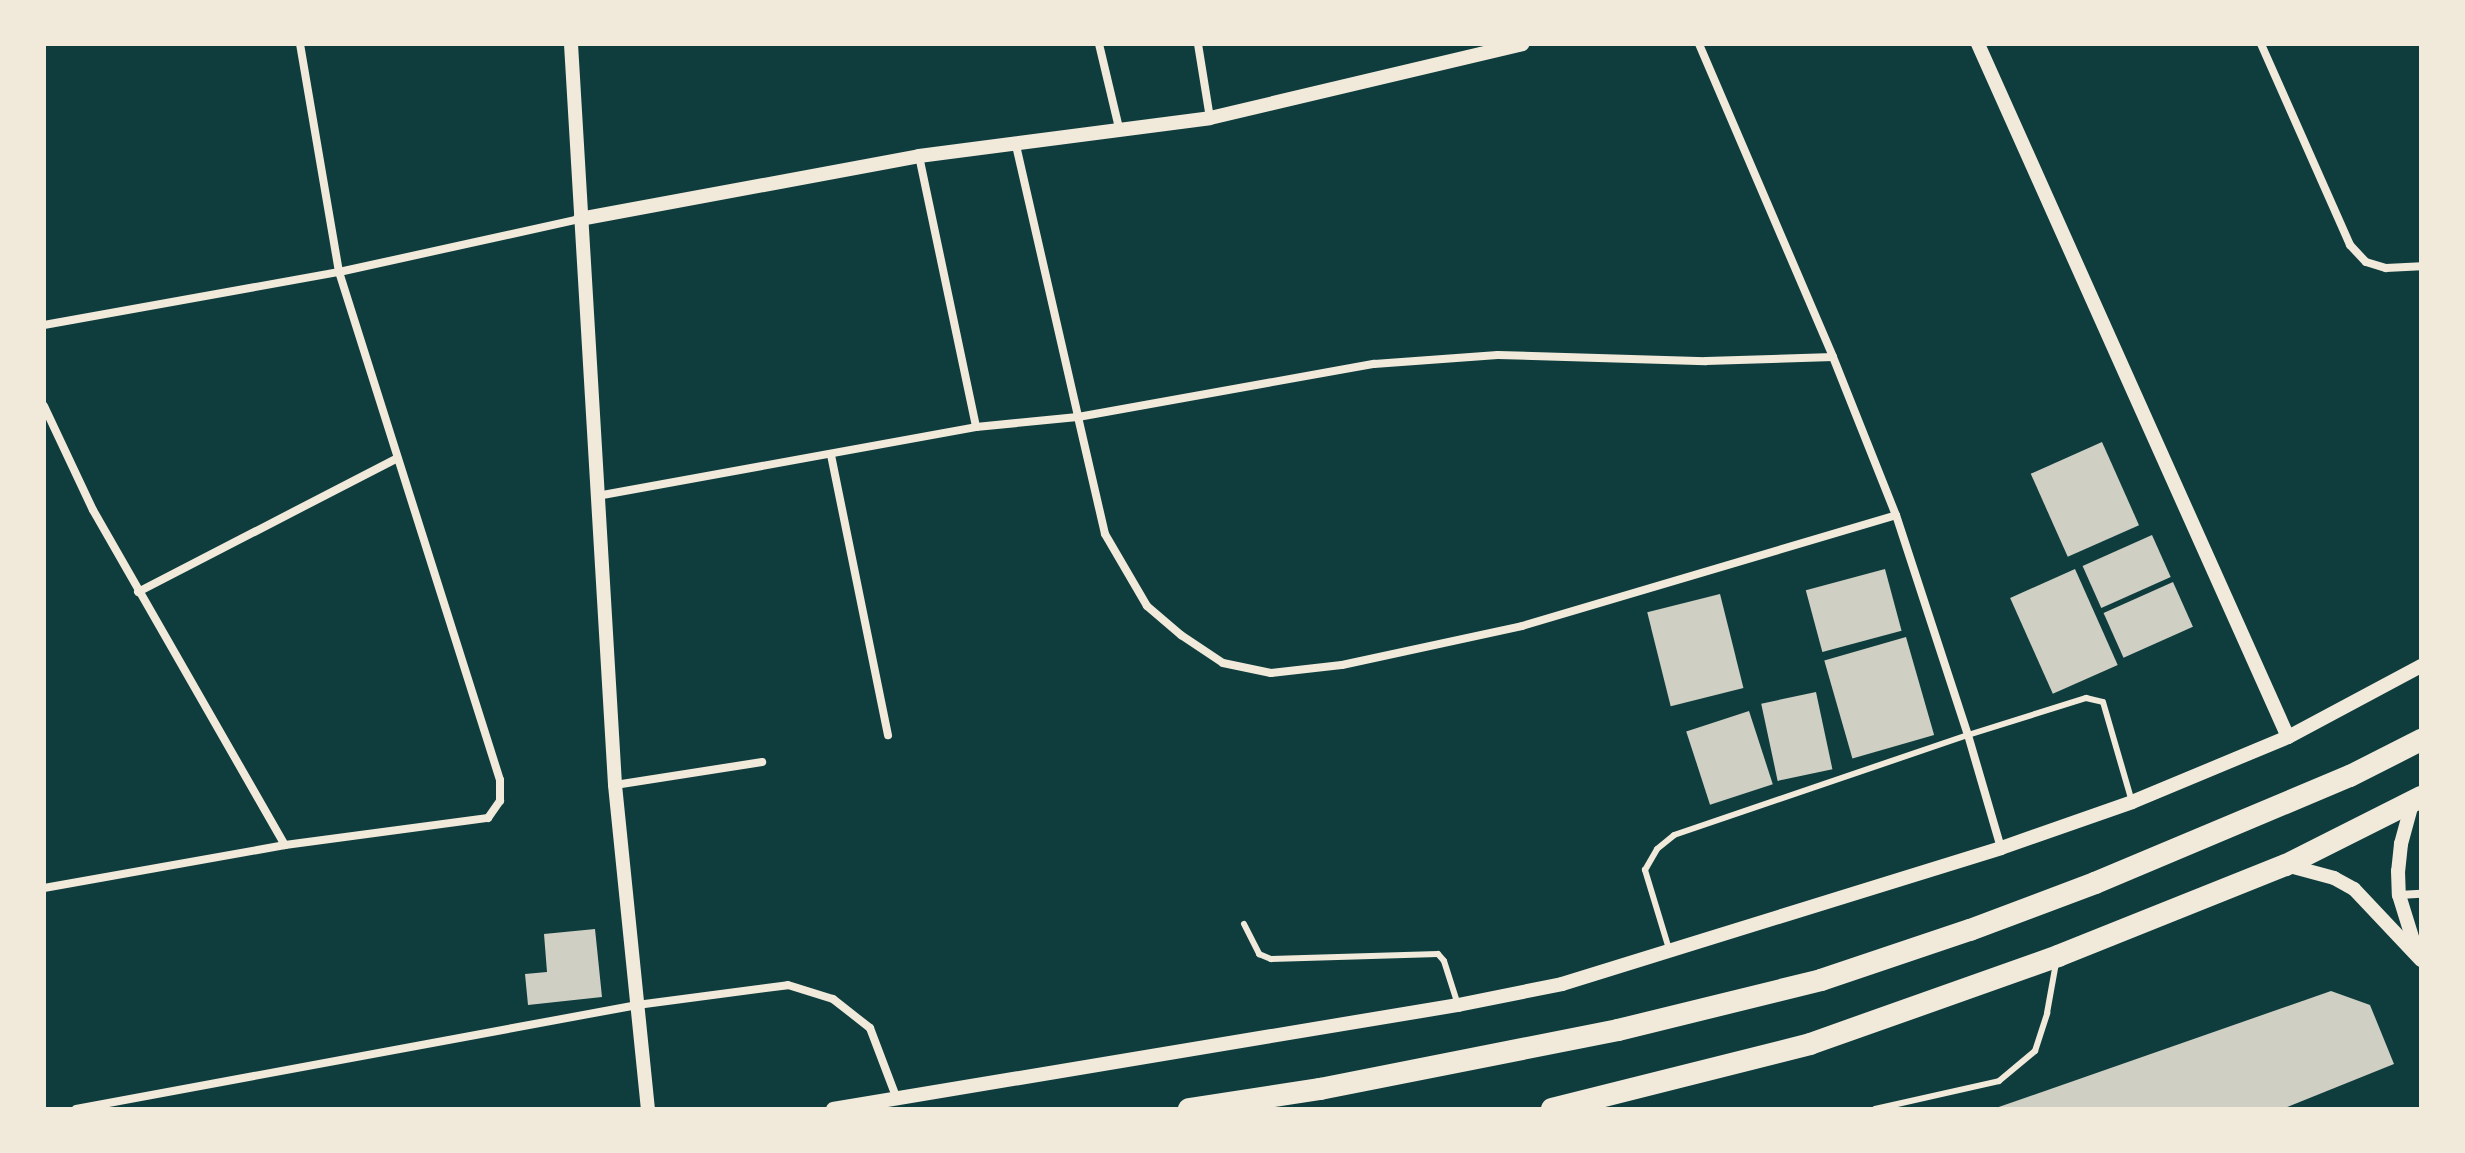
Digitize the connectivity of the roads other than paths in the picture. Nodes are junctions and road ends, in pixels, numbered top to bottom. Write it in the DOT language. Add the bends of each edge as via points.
graph roads {
  1 [pos="300,44"];
  2 [pos="571,44"];
  3 [pos="1099,44"];
  4 [pos="1198,44"];
  5 [pos="1522,44"];
  6 [pos="1699,44"];
  7 [pos="1978,44"];
  8 [pos="2261,44"];
  9 [pos="1210,118"];
  10 [pos="1119,128"];
  11 [pos="1015,141"];
  12 [pos="919,156"];
  13 [pos="580,219"];
  14 [pos="2421,266"];
  15 [pos="339,272"];
  16 [pos="44,325"];
  17 [pos="1833,357"];
  18 [pos="44,406"];
  19 [pos="1078,417"];
  20 [pos="976,427"];
  21 [pos="831,455"];
  22 [pos="398,458"];
  23 [pos="597,496"];
  24 [pos="1896,515"];
  25 [pos="138,592"];
  26 [pos="2421,666"];
  27 [pos="888,735"];
  28 [pos="1968,735"];
  29 [pos="2288,737"];
  30 [pos="2421,740"];
  31 [pos="762,762"];
  32 [pos="615,785"];
  33 [pos="2417,798"];
  34 [pos="2132,802"];
  35 [pos="285,845"];
  36 [pos="2001,848"];
  37 [pos="2286,865"];
  38 [pos="44,888"];
  39 [pos="2421,894"];
  40 [pos="2399,895"];
  41 [pos="1244,924"];
  42 [pos="1670,952"];
  43 [pos="2058,956"];
  44 [pos="2419,957"];
  45 [pos="637,1005"];
  46 [pos="1458,1005"];
  47 [pos="897,1099"];
  48 [pos="76,1109"];
  49 [pos="648,1109"];
  50 [pos="833,1109"];
  51 [pos="1189,1109"];
  52 [pos="1552,1109"];
  53 [pos="1875,1109"];
  1 -- 15 [label="street"];
  2 -- 13 [label="street"];
  3 -- 10 [label="street"];
  4 -- 9 [label="street"];
  5 -- 9 [label="street"];
  6 -- 17 [label="street"];
  7 -- 29 [label="street"];
  8 -- 14 [label="street" via="2350,245 2366,262 2386,268"];
  9 -- 10 [label="street"];
  10 -- 11 [label="street"];
  11 -- 12 [label="street"];
  11 -- 19 [label="street"];
  12 -- 13 [label="street"];
  12 -- 20 [label="street"];
  13 -- 15 [label="street"];
  13 -- 23 [label="street"];
  15 -- 16 [label="street"];
  15 -- 22 [label="street"];
  17 -- 19 [label="street" via="1706,361 1498,355 1374,364"];
  17 -- 24 [label="street"];
  18 -- 25 [label="street"];
  19 -- 20 [label="street"];
  19 -- 24 [label="street" via="1105,534 1147,606 1223,663 1271,673 1342,665 1522,626"];
  20 -- 21 [label="street"];
  21 -- 23 [label="street"];
  21 -- 27 [label="street"];
  22 -- 25 [label="street"];
  22 -- 35 [label="street" via="500,780 500,801 488,818"];
  23 -- 32 [label="street"];
  24 -- 28 [label="street"];
  25 -- 35 [label="street"];
  26 -- 29 [label="street"];
  28 -- 34 [label="lane" via="2086,698 2103,702"];
  28 -- 36 [label="street"];
  28 -- 42 [label="lane" via="1674,835 1657,849 1645,870"];
  29 -- 34 [label="street"];
  30 -- 51 [label="highway" via="2350,776 2095,883 1821,980 1603,1033"];
  31 -- 32 [label="street"];
  32 -- 45 [label="street"];
  33 -- 37 [label="highway"];
  33 -- 40 [label="street" via="2401,844"];
  34 -- 36 [label="street"];
  35 -- 38 [label="street"];
  36 -- 42 [label="street"];
  37 -- 43 [label="highway"];
  37 -- 44 [label="street" via="2354,889"];
  39 -- 40 [label="street"];
  40 -- 44 [label="street"];
  41 -- 46 [label="lane" via="1259,954 1271,959 1438,954"];
  42 -- 46 [label="street" via="1562,984"];
  43 -- 52 [label="highway" via="1810,1044"];
  43 -- 53 [label="lane" via="2035,1051 1999,1081"];
  45 -- 47 [label="street" via="788,985 833,999 870,1028"];
  45 -- 48 [label="street"];
  45 -- 49 [label="street"];
  46 -- 47 [label="street"];
  47 -- 50 [label="street"];
}
